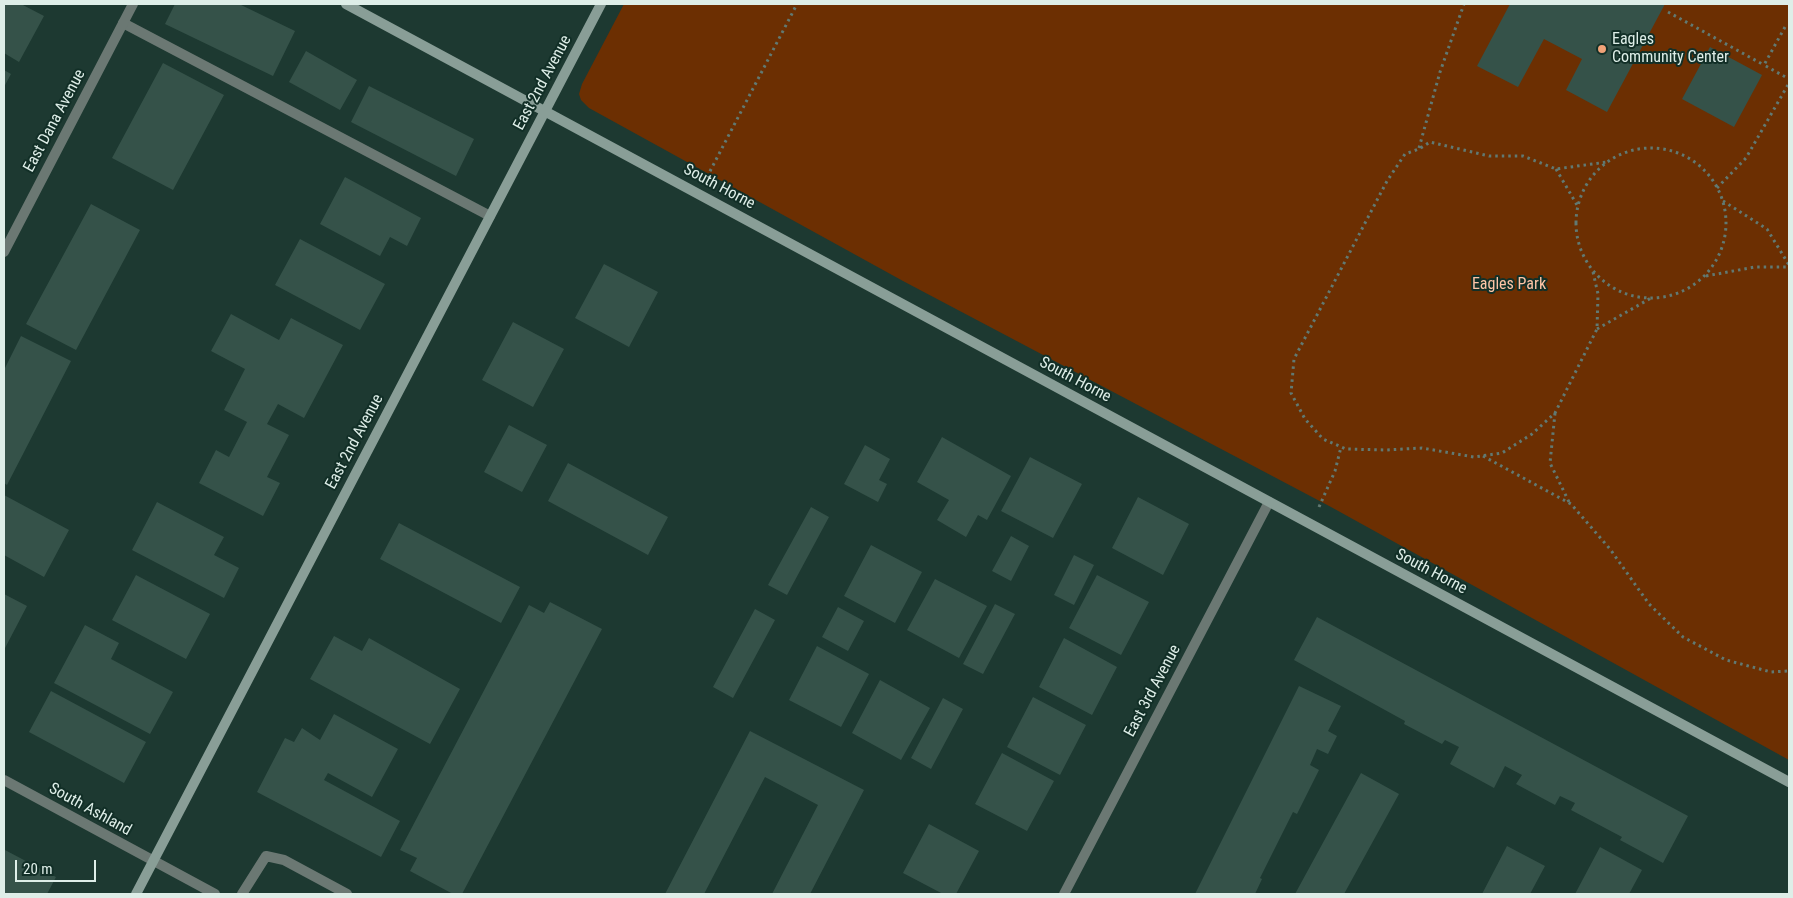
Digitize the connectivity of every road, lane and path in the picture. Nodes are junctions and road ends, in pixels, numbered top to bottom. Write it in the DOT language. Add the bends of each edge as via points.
graph roads {
  1 [pos="133,4"];
  2 [pos="346,4"];
  3 [pos="601,4"];
  4 [pos="797,4"];
  5 [pos="1464,4"];
  6 [pos="1668,12"];
  7 [pos="123,23"];
  8 [pos="1785,27"];
  9 [pos="1764,65"];
  10 [pos="1789,79"];
  11 [pos="1789,83"];
  12 [pos="545,110"];
  13 [pos="1419,149"];
  14 [pos="1607,162"];
  15 [pos="1556,168"];
  16 [pos="1717,188"];
  17 [pos="699,193"];
  18 [pos="1723,201"];
  19 [pos="1578,205"];
  20 [pos="490,216"];
  21 [pos="4,252"];
  22 [pos="1789,266"];
  23 [pos="1593,272"];
  24 [pos="1703,276"];
  25 [pos="1652,298"];
  26 [pos="1597,329"];
  27 [pos="1555,413"];
  28 [pos="1342,447"];
  29 [pos="1482,456"];
  30 [pos="1269,502"];
  31 [pos="1571,504"];
  32 [pos="1310,524"];
  33 [pos="1789,671"];
  34 [pos="4,780"];
  35 [pos="1789,782"];
  36 [pos="153,861"];
  37 [pos="136,894"];
  38 [pos="215,894"];
  39 [pos="242,894"];
  40 [pos="347,894"];
  41 [pos="1064,894"];
  1 -- 7 [label="street, East Dana Avenue"];
  2 -- 12 [label="street, South Horne"];
  3 -- 12 [label="street, East 2nd Avenue"];
  4 -- 17 [label="path"];
  5 -- 13 [label="path" via="1440,72"];
  6 -- 9 [label="path"];
  7 -- 20 [label="street"];
  7 -- 21 [label="street, East Dana Avenue"];
  8 -- 9 [label="path"];
  9 -- 10 [label="path"];
  11 -- 16 [label="path" via="1746,158"];
  12 -- 17 [label="street, South Horne"];
  12 -- 20 [label="street, East 2nd Avenue"];
  13 -- 15 [label="path" via="1430,142 1489,156 1523,156"];
  13 -- 28 [label="path" via="1405,154 1387,181 1294,359 1291,393 1295,401 1322,439"];
  14 -- 15 [label="path"];
  14 -- 16 [label="path" via="1638,148 1656,147 1673,151 1703,168"];
  14 -- 19 [label="path" via="1584,188"];
  15 -- 19 [label="path"];
  16 -- 18 [label="path"];
  17 -- 30 [label="street, South Horne"];
  18 -- 22 [label="path" via="1767,229"];
  18 -- 24 [label="path" via="1724,239 1718,257"];
  19 -- 23 [label="path" via="1577,241"];
  20 -- 36 [label="street, East 2nd Avenue"];
  22 -- 24 [label="path" via="1755,267"];
  23 -- 25 [label="path" via="1622,293"];
  23 -- 26 [label="path" via="1598,294"];
  24 -- 25 [label="path" via="1675,294"];
  25 -- 26 [label="path"];
  26 -- 27 [label="path"];
  27 -- 29 [label="path" via="1532,434 1502,453"];
  27 -- 31 [label="path" via="1550,463"];
  28 -- 29 [label="path" via="1422,448"];
  28 -- 32 [label="path" via="1335,471"];
  29 -- 31 [label="path"];
  30 -- 32 [label="street, South Horne"];
  30 -- 41 [label="street, East 3rd Avenue"];
  31 -- 33 [label="path" via="1610,549 1649,604 1683,637 1726,660 1771,672"];
  32 -- 35 [label="street, South Horne"];
  34 -- 36 [label="street, South Ashland"];
  36 -- 37 [label="street, East 2nd Avenue"];
  36 -- 38 [label="street, South Ashland"];
  39 -- 40 [label="street" via="266,856 284,860"];
}
